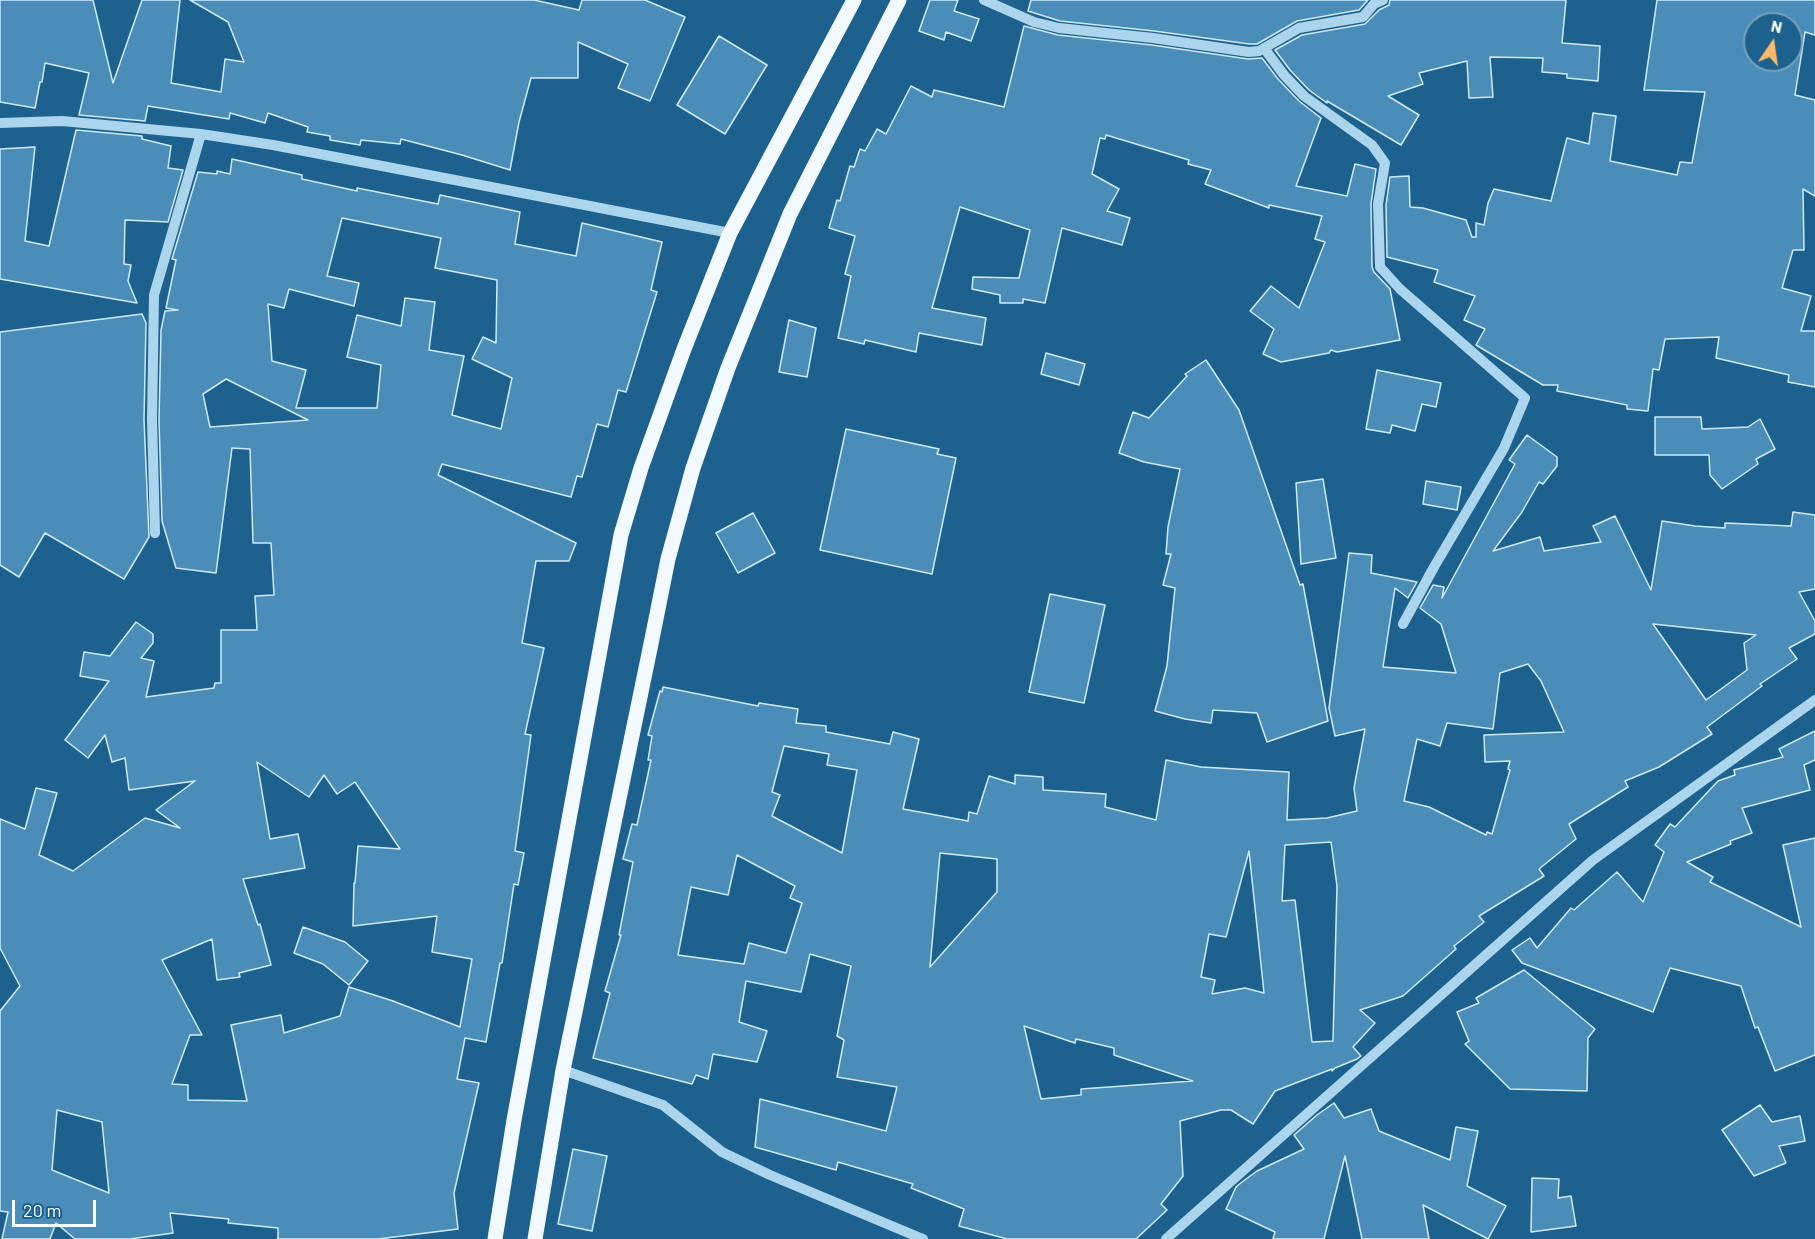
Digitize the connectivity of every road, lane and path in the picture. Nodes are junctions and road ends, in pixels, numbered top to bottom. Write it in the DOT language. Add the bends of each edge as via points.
graph roads {
  1 [pos="854,0"];
  2 [pos="899,0"];
  3 [pos="984,0"];
  4 [pos="1383,0"];
  5 [pos="1264,48"];
  6 [pos="0,123"];
  7 [pos="201,134"];
  8 [pos="730,233"];
  9 [pos="155,533"];
  10 [pos="1403,624"];
  11 [pos="1815,700"];
  12 [pos="563,1070"];
  13 [pos="495,1239"];
  14 [pos="535,1239"];
  15 [pos="923,1239"];
  16 [pos="1166,1239"];
  1 -- 8 [label="main road"];
  2 -- 12 [label="main road" via="790,214 693,468 668,559"];
  3 -- 5 [label="street" via="1034,22 1059,28 1249,52"];
  4 -- 5 [label="street" via="1363,17 1299,28"];
  5 -- 10 [label="street" via="1304,96 1372,145 1385,163 1378,204 1380,267 1525,398 1504,448"];
  6 -- 7 [label="street" via="62,121"];
  7 -- 8 [label="street"];
  7 -- 9 [label="street" via="154,295"];
  8 -- 13 [label="main road" via="640,468 621,536"];
  11 -- 16 [label="street" via="1593,860"];
  12 -- 14 [label="main road"];
  12 -- 15 [label="street" via="663,1105 722,1152"];
}
